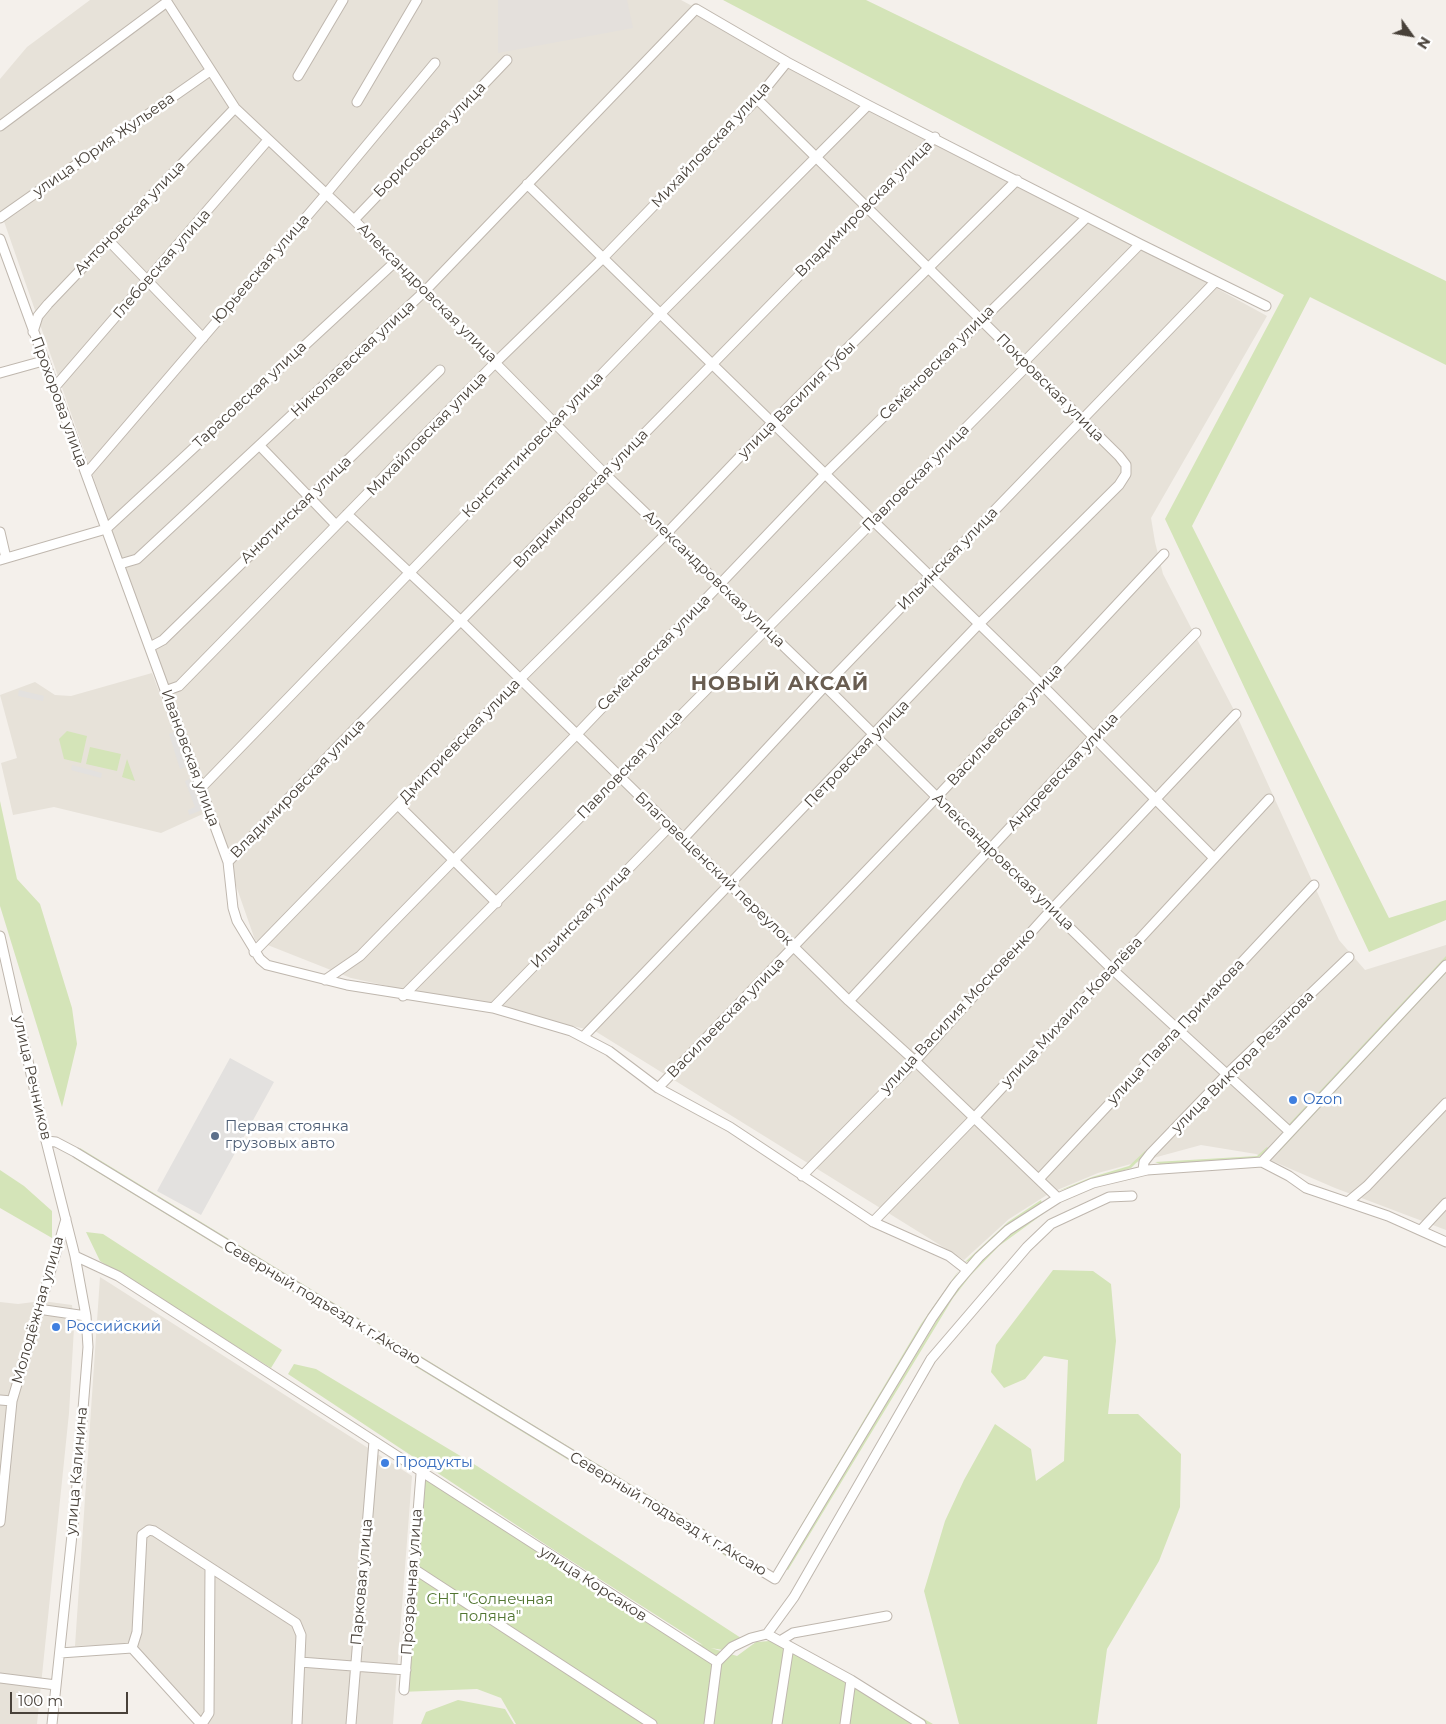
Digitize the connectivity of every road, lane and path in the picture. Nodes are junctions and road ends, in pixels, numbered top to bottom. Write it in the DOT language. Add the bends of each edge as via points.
graph roads {
  1 [pos="343,0"];
  2 [pos="417,0"];
  3 [pos="507,60"];
  4 [pos="435,62"];
  5 [pos="787,62"];
  6 [pos="207,73"];
  7 [pos="298,76"];
  8 [pos="757,99"];
  9 [pos="357,102"];
  10 [pos="868,105"];
  11 [pos="236,108"];
  12 [pos="0,126"];
  13 [pos="935,137"];
  14 [pos="268,140"];
  15 [pos="815,159"];
  16 [pos="1017,180"];
  17 [pos="527,184"];
  18 [pos="326,194"];
  19 [pos="865,208"];
  20 [pos="1087,217"];
  21 [pos="0,218"];
  22 [pos="354,220"];
  23 [pos="0,239"];
  24 [pos="109,241"];
  25 [pos="1140,244"];
  26 [pos="603,258"];
  27 [pos="395,262"];
  28 [pos="928,270"];
  29 [pos="148,282"];
  30 [pos="1215,282"];
  31 [pos="425,291"];
  32 [pos="1266,306"];
  33 [pos="660,313"];
  34 [pos="981,320"];
  35 [pos="33,332"];
  36 [pos="203,338"];
  37 [pos="43,361"];
  38 [pos="496,362"];
  39 [pos="1025,364"];
  40 [pos="712,365"];
  41 [pos="440,370"];
  42 [pos="0,373"];
  43 [pos="54,388"];
  44 [pos="1081,420"];
  45 [pos="554,423"];
  46 [pos="772,423"];
  47 [pos="260,446"];
  48 [pos="1127,469"];
  49 [pos="86,474"];
  50 [pos="605,474"];
  51 [pos="825,474"];
  52 [pos="309,496"];
  53 [pos="347,514"];
  54 [pos="874,521"];
  55 [pos="336,525"];
  56 [pos="106,529"];
  57 [pos="0,532"];
  58 [pos="667,533"];
  59 [pos="1164,554"];
  60 [pos="3,559"];
  61 [pos="120,564"];
  62 [pos="410,573"];
  63 [pos="930,578"];
  64 [pos="720,585"];
  65 [pos="461,621"];
  66 [pos="978,626"];
  67 [pos="764,629"];
  68 [pos="1196,633"];
  69 [pos="150,647"];
  70 [pos="520,679"];
  71 [pos="1042,685"];
  72 [pos="825,686"];
  73 [pos="165,691"];
  74 [pos="1236,714"];
  75 [pos="577,734"];
  76 [pos="875,736"];
  77 [pos="1094,738"];
  78 [pos="620,776"];
  79 [pos="201,788"];
  80 [pos="936,798"];
  81 [pos="1156,799"];
  82 [pos="1269,799"];
  83 [pos="398,804"];
  84 [pos="670,826"];
  85 [pos="683,839"];
  86 [pos="990,850"];
  87 [pos="1214,858"];
  88 [pos="453,860"];
  89 [pos="228,862"];
  90 [pos="1314,885"];
  91 [pos="730,886"];
  92 [pos="497,903"];
  93 [pos="1052,909"];
  94 [pos="0,936"];
  95 [pos="795,948"];
  96 [pos="254,952"];
  97 [pos="1349,957"];
  98 [pos="1446,965"];
  99 [pos="1112,969"];
  100 [pos="325,980"];
  101 [pos="404,996"];
  102 [pos="849,1001"];
  103 [pos="493,1008"];
  104 [pos="1178,1029"];
  105 [pos="583,1037"];
  106 [pos="915,1061"];
  107 [pos="1227,1074"];
  108 [pos="658,1088"];
  109 [pos="1446,1103"];
  110 [pos="974,1118"];
  111 [pos="1290,1132"];
  112 [pos="46,1141"];
  113 [pos="1262,1162"];
  114 [pos="1143,1170"];
  115 [pos="802,1176"];
  116 [pos="1038,1179"];
  117 [pos="1132,1196"];
  118 [pos="1058,1198"];
  119 [pos="1349,1201"];
  120 [pos="1446,1204"];
  121 [pos="66,1219"];
  122 [pos="873,1222"];
  123 [pos="1421,1230"];
  124 [pos="1446,1242"];
  125 [pos="75,1256"];
  126 [pos="967,1270"];
  127 [pos="38,1309"];
  128 [pos="86,1316"];
  129 [pos="0,1400"];
  130 [pos="12,1401"];
  131 [pos="374,1441"];
  132 [pos="421,1474"];
  133 [pos="0,1522"];
  134 [pos="210,1568"];
  135 [pos="414,1569"];
  136 [pos="887,1616"];
  137 [pos="767,1634"];
  138 [pos="785,1644"];
  139 [pos="132,1648"];
  140 [pos="60,1653"];
  141 [pos="300,1662"];
  142 [pos="717,1662"];
  143 [pos="355,1666"];
  144 [pos="406,1670"];
  145 [pos="0,1678"];
  146 [pos="851,1680"];
  147 [pos="56,1685"];
  148 [pos="404,1690"];
  149 [pos="909,1720"];
  150 [pos="55,1722"];
  151 [pos="202,1724"];
  152 [pos="297,1724"];
  153 [pos="351,1724"];
  154 [pos="652,1724"];
  155 [pos="709,1724"];
  156 [pos="777,1724"];
  157 [pos="845,1724"];
  158 [pos="921,1724"];
  1 -- 7 [label="street"];
  2 -- 9 [label="street"];
  3 -- 22 [label="street, Борисовская улица"];
  4 -- 18 [label="street, Юрьевская улица"];
  5 -- 8 [label="street, Михайловская улица"];
  5 -- 10 [label="street"];
  5 -- 17 [label="street, Николаевская улица" via="696,9"];
  6 -- 21 [label="street, улица Юрия Жульева"];
  8 -- 15 [label="street, Покровская улица"];
  8 -- 26 [label="street, Михайловская улица"];
  10 -- 13 [label="street"];
  10 -- 15 [label="street, Константиновская улица"];
  11 -- 12 [label="street, Александровская улица" via="168,2"];
  11 -- 14 [label="street, Александровская улица"];
  11 -- 24 [label="street, Антоновская улица"];
  13 -- 16 [label="street"];
  13 -- 19 [label="street, Владимировская улица"];
  14 -- 18 [label="street, Александровская улица"];
  14 -- 29 [label="street, Глебовская улица"];
  15 -- 19 [label="street, Покровская улица"];
  15 -- 33 [label="street, Константиновская улица"];
  16 -- 20 [label="street"];
  16 -- 28 [label="street"];
  17 -- 26 [label="street"];
  17 -- 31 [label="street, Николаевская улица"];
  18 -- 22 [label="street, Александровская улица"];
  18 -- 36 [label="street, Юрьевская улица"];
  19 -- 28 [label="street, Покровская улица"];
  19 -- 40 [label="street, Владимировская улица"];
  20 -- 25 [label="street"];
  20 -- 34 [label="street, Семёновская улица"];
  22 -- 27 [label="street, Александровская улица"];
  23 -- 35 [label="street, Прохорова улица"];
  24 -- 29 [label="street"];
  24 -- 35 [label="street, Антоновская улица" via="48,304 38,316"];
  25 -- 30 [label="street"];
  25 -- 39 [label="street, Павловская улица"];
  26 -- 33 [label="street"];
  26 -- 38 [label="street, Михайловская улица"];
  27 -- 31 [label="street, Александровская улица"];
  27 -- 56 [label="street, Тарасовская улица"];
  28 -- 34 [label="street, Покровская улица"];
  28 -- 46 [label="street, улица Василия Губы"];
  29 -- 36 [label="street"];
  29 -- 43 [label="street, Глебовская улица"];
  30 -- 32 [label="street"];
  30 -- 44 [label="street, Ильинская улица"];
  31 -- 38 [label="street, Александровская улица"];
  31 -- 47 [label="street, Николаевская улица"];
  33 -- 40 [label="street"];
  33 -- 45 [label="street, Константиновская улица"];
  34 -- 39 [label="street, Покровская улица"];
  34 -- 51 [label="street, Семёновская улица"];
  35 -- 37 [label="street, Прохорова улица"];
  36 -- 49 [label="street, Юрьевская улица"];
  37 -- 42 [label="street"];
  37 -- 43 [label="street, Прохорова улица"];
  38 -- 45 [label="street, Александровская улица"];
  38 -- 53 [label="street, Михайловская улица"];
  39 -- 44 [label="street, Покровская улица"];
  39 -- 54 [label="street, Павловская улица"];
  40 -- 46 [label="street"];
  40 -- 50 [label="street, Владимировская улица"];
  41 -- 52 [label="street, Анютинская улица"];
  43 -- 49 [label="street, Прохорова улица"];
  44 -- 48 [label="street, Покровская улица" via="1119,456"];
  44 -- 63 [label="street, Ильинская улица"];
  45 -- 50 [label="street, Александровская улица"];
  45 -- 62 [label="street, Константиновская улица"];
  46 -- 51 [label="street"];
  46 -- 58 [label="street, улица Василия Губы"];
  47 -- 52 [label="street"];
  47 -- 61 [label="street, Николаевская улица" via="137,559"];
  48 -- 66 [label="street, Петровская улица" via="1119,485"];
  49 -- 56 [label="street, Прохорова улица"];
  50 -- 58 [label="street, Александровская улица"];
  50 -- 65 [label="street, Владимировская улица"];
  51 -- 54 [label="street"];
  51 -- 64 [label="street, Семёновская улица"];
  52 -- 55 [label="street"];
  52 -- 69 [label="street, Анютинская улица" via="163,640"];
  53 -- 55 [label="street, Михайловская улица"];
  53 -- 62 [label="street, Благовещенский переулок"];
  54 -- 63 [label="street"];
  54 -- 67 [label="street, Павловская улица"];
  55 -- 73 [label="street, Михайловская улица" via="179,686"];
  56 -- 60 [label="street"];
  56 -- 61 [label="street, Прохорова улица"];
  57 -- 60 [label="street"];
  58 -- 64 [label="street, Александровская улица"];
  58 -- 70 [label="street, Дмитриевская улица"];
  59 -- 71 [label="street, Васильевская улица"];
  61 -- 69 [label="street, Ивановская улица"];
  62 -- 65 [label="street, Благовещенский переулок"];
  62 -- 79 [label="street, Константиновская улица"];
  63 -- 66 [label="street"];
  63 -- 72 [label="street, Ильинская улица"];
  64 -- 67 [label="street, Александровская улица"];
  64 -- 75 [label="street, Семёновская улица"];
  65 -- 70 [label="street, Благовещенский переулок"];
  65 -- 89 [label="street, Владимировская улица"];
  66 -- 71 [label="street"];
  66 -- 76 [label="street, Петровская улица"];
  67 -- 72 [label="street, Александровская улица"];
  67 -- 78 [label="street, Павловская улица"];
  68 -- 77 [label="street, Андреевская улица"];
  69 -- 73 [label="street, Ивановская улица"];
  70 -- 75 [label="street, Благовещенский переулок"];
  70 -- 83 [label="street, Дмитриевская улица"];
  71 -- 77 [label="street"];
  71 -- 80 [label="street, Васильевская улица"];
  72 -- 76 [label="street, Александровская улица"];
  72 -- 85 [label="street, Ильинская улица"];
  73 -- 79 [label="street, Ивановская улица"];
  74 -- 81 [label="street, улица Василия Московенко"];
  75 -- 78 [label="street, Благовещенский переулок"];
  75 -- 88 [label="street, Семёновская улица"];
  76 -- 80 [label="street, Александровская улица"];
  76 -- 91 [label="street, Петровская улица"];
  77 -- 81 [label="street"];
  77 -- 86 [label="street, Андреевская улица"];
  78 -- 84 [label="street, Благовещенский переулок"];
  78 -- 92 [label="street, Павловская улица"];
  79 -- 89 [label="street, Ивановская улица"];
  80 -- 86 [label="street, Александровская улица"];
  80 -- 95 [label="street, Васильевская улица"];
  81 -- 87 [label="street"];
  81 -- 93 [label="street, улица Василия Московенко"];
  82 -- 87 [label="street, улица Михаила Ковалёва"];
  83 -- 88 [label="street"];
  83 -- 96 [label="street, Дмитриевская улица"];
  84 -- 85 [label="street, Благовещенский переулок"];
  84 -- 103 [label="street, Ильинская улица"];
  85 -- 91 [label="street, Благовещенский переулок"];
  86 -- 93 [label="street, Александровская улица"];
  86 -- 102 [label="street, Андреевская улица"];
  87 -- 99 [label="street, улица Михаила Ковалёва"];
  88 -- 92 [label="street"];
  88 -- 100 [label="street, Семёновская улица" via="360,956"];
  89 -- 96 [label="street, Ивановская улица" via="233,908"];
  90 -- 104 [label="street, улица Павла Примакова"];
  91 -- 95 [label="street, Благовещенский переулок"];
  91 -- 105 [label="street, Петровская улица"];
  92 -- 101 [label="street, Павловская улица"];
  93 -- 99 [label="street, Александровская улица"];
  93 -- 106 [label="street, улица Василия Московенко"];
  94 -- 112 [label="street, улица Речников"];
  95 -- 102 [label="street, Благовещенский переулок"];
  95 -- 108 [label="street, Васильевская улица"];
  96 -- 100 [label="street" via="266,965"];
  97 -- 107 [label="street, улица Виктора Резанова"];
  98 -- 111 [label="street"];
  99 -- 104 [label="street, Александровская улица"];
  99 -- 110 [label="street, улица Михаила Ковалёва"];
  100 -- 101 [label="street"];
  101 -- 103 [label="street"];
  102 -- 106 [label="street, Благовещенский переулок"];
  103 -- 105 [label="street" via="559,1026"];
  104 -- 107 [label="street, Александровская улица"];
  104 -- 116 [label="street, улица Павла Примакова"];
  105 -- 108 [label="street" via="609,1051"];
  106 -- 110 [label="street, Благовещенский переулок"];
  106 -- 115 [label="street, улица Василия Московенко"];
  107 -- 111 [label="street, Александровская улица"];
  107 -- 114 [label="street, улица Виктора Резанова" via="1151,1152"];
  108 -- 115 [label="street" via="730,1127"];
  109 -- 119 [label="street"];
  110 -- 116 [label="street, Благовещенский переулок"];
  110 -- 122 [label="street, улица Михаила Ковалёва"];
  111 -- 113 [label="street"];
  112 -- 121 [label="street, улица Речников"];
  112 -- 126 [label="street, Северный подъезд к г.Аксаю" via="56,1142 75,1152 775,1579 932,1318"];
  113 -- 114 [label="street, Северный подъезд к г.Аксаю"];
  113 -- 119 [label="street" via="1306,1188"];
  114 -- 118 [label="street, Северный подъезд к г.Аксаю" via="1093,1183"];
  115 -- 122 [label="street"];
  116 -- 118 [label="street, Благовещенский переулок"];
  117 -- 137 [label="street" via="1109,1197 1051,1224 1027,1247 931,1359 794,1597"];
  118 -- 126 [label="street, Северный подъезд к г.Аксаю" via="1008,1230"];
  119 -- 123 [label="street"];
  120 -- 123 [label="street"];
  121 -- 125 [label="street, улица Калинина"];
  121 -- 127 [label="street, Молодёжная улица"];
  122 -- 126 [label="street" via="949,1256"];
  123 -- 124 [label="street"];
  125 -- 128 [label="street, улица Калинина"];
  125 -- 131 [label="street, улица Корсаков" via="118,1276"];
  127 -- 128 [label="street"];
  127 -- 130 [label="street, Молодёжная улица"];
  128 -- 140 [label="street, улица Калинина" via="88,1346"];
  129 -- 130 [label="street"];
  130 -- 133 [label="street, Молодёжная улица"];
  131 -- 132 [label="street, улица Корсаков"];
  131 -- 143 [label="street, Парковая улица"];
  132 -- 135 [label="street, Прозрачная улица"];
  132 -- 142 [label="street, улица Корсаков"];
  134 -- 139 [label="street" via="154,1531 149,1530 142,1535 137,1632"];
  134 -- 141 [label="street" via="296,1623 302,1635"];
  134 -- 151 [label="street" via="209,1713"];
  135 -- 144 [label="street, Прозрачная улица"];
  135 -- 154 [label="street"];
  136 -- 138 [label="street" via="794,1633"];
  137 -- 138 [label="street"];
  137 -- 142 [label="street" via="732,1647"];
  138 -- 146 [label="street"];
  138 -- 156 [label="street"];
  139 -- 140 [label="street"];
  139 -- 151 [label="street"];
  140 -- 147 [label="street, улица Калинина"];
  141 -- 143 [label="street"];
  141 -- 152 [label="street"];
  142 -- 155 [label="street"];
  143 -- 144 [label="street"];
  143 -- 153 [label="street, Парковая улица"];
  144 -- 148 [label="street, Прозрачная улица"];
  145 -- 147 [label="street"];
  146 -- 149 [label="street"];
  146 -- 157 [label="street"];
  147 -- 150 [label="street, улица Калинина"];
  149 -- 158 [label="street"];
}
